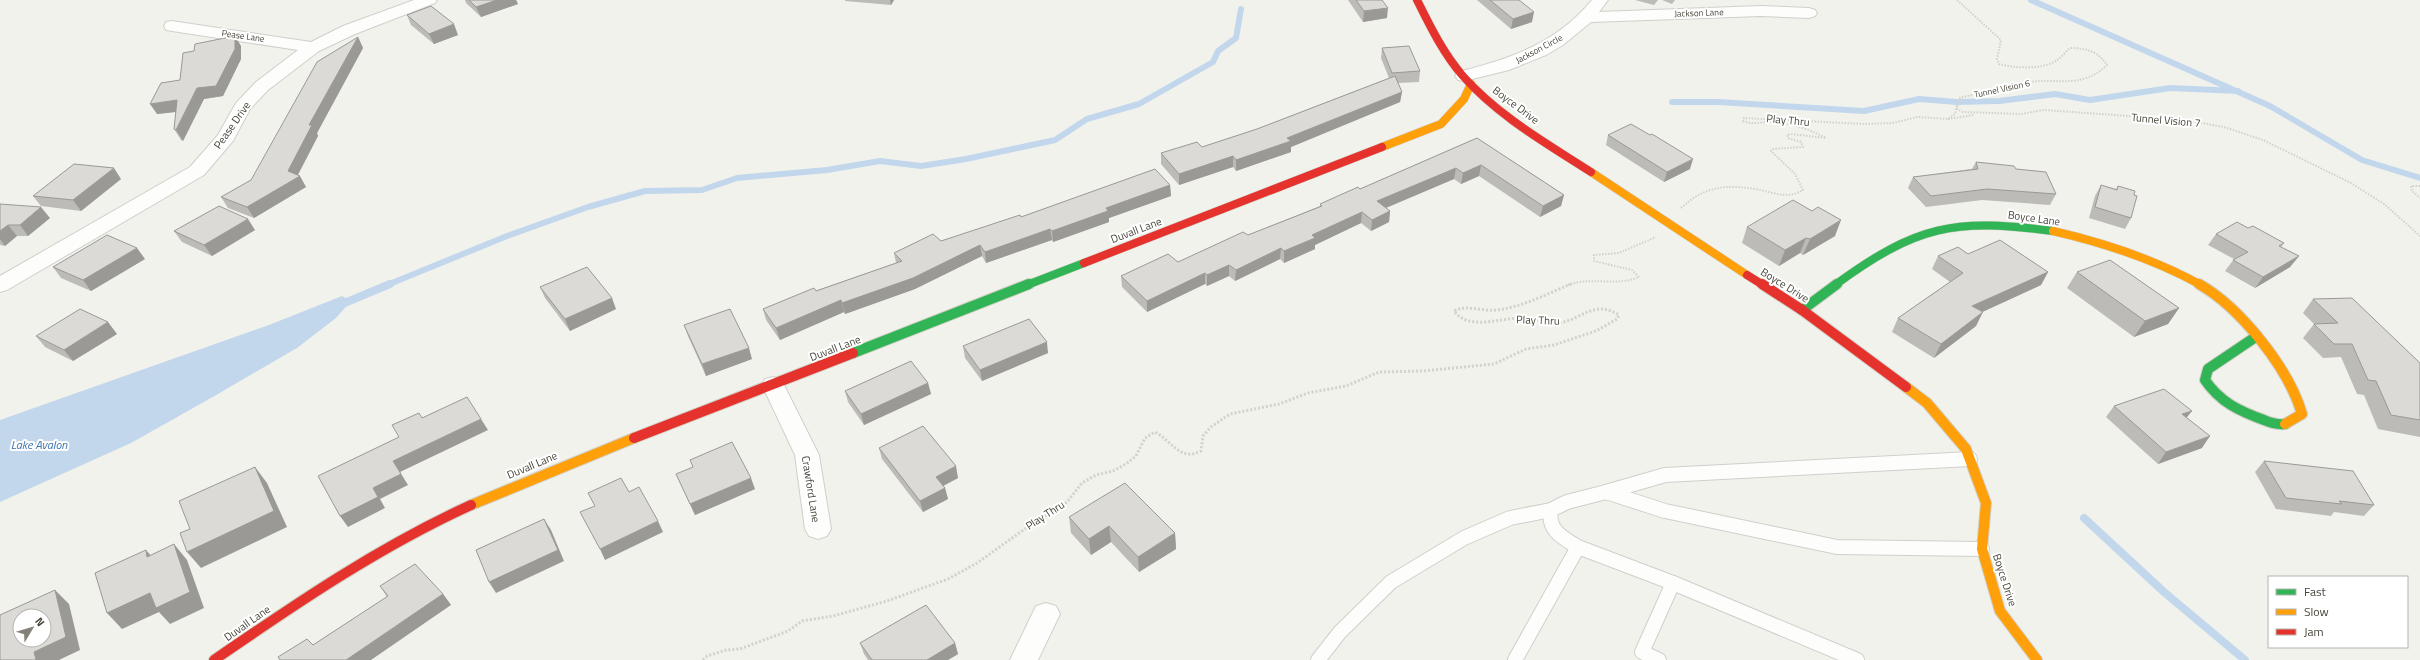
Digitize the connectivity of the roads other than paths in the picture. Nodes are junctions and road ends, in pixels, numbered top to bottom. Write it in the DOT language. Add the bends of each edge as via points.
graph roads {
  1 [pos="429,0"];
  2 [pos="1417,0"];
  3 [pos="1600,0"];
  4 [pos="1809,13"];
  5 [pos="1589,17"];
  6 [pos="172,26"];
  7 [pos="314,47"];
  8 [pos="1467,80"];
  9 [pos="0,285"];
  10 [pos="1802,310"];
  11 [pos="2257,336"];
  12 [pos="773,385"];
  13 [pos="1970,459"];
  14 [pos="1606,492"];
  15 [pos="1551,510"];
  16 [pos="818,529"];
  17 [pos="1578,547"];
  18 [pos="1982,549"];
  19 [pos="1673,583"];
  20 [pos="1046,614"];
  21 [pos="1640,656"];
  22 [pos="214,660"];
  23 [pos="1024,660"];
  24 [pos="1318,660"];
  25 [pos="1515,660"];
  26 [pos="1659,660"];
  27 [pos="1857,660"];
  28 [pos="2037,660"];
  1 -- 7 [label="street, Pease Drive" via="349,30"];
  2 -- 8 [label="street, Boyce Drive" via="1448,57"];
  3 -- 5 [label="street, Jackson Circle"];
  4 -- 5 [label="street, Jackson Lane" via="1761,11"];
  5 -- 8 [label="street, Jackson Circle" via="1558,41 1519,61"];
  6 -- 7 [label="street, Pease Lane"];
  7 -- 9 [label="street, Pease Drive" via="262,86 242,107 226,137 197,171"];
  8 -- 10 [label="street, Boyce Drive" via="1497,109"];
  8 -- 12 [label="street, Duvall Lane" via="1464,99 1441,124"];
  10 -- 11 [label="street, Boyce Lane" via="1896,245 1935,230 1978,224 2030,227 2085,238 2173,269 2208,290 2240,314"];
  10 -- 13 [label="street, Boyce Drive" via="1927,403 1966,449"];
  11 -- 11 [label="street, Boyce Lane" via="2298,396 2302,414 2293,422 2280,425 2246,416 2225,406 2212,394 2205,380 2208,369"];
  12 -- 16 [label="street, Crawford Lane" via="807,455"];
  12 -- 22 [label="street, Duvall Lane" via="548,471 437,519 339,574"];
  13 -- 14 [label="lane" via="1664,475"];
  13 -- 18 [label="street, Boyce Drive" via="1986,503"];
  14 -- 15 [label="lane" via="1567,502"];
  14 -- 18 [label="lane" via="1665,511 1837,547"];
  15 -- 17 [label="lane" via="1548,518 1552,530"];
  15 -- 24 [label="lane" via="1510,518 1464,538 1390,582 1340,632"];
  17 -- 19 [label="lane"];
  17 -- 25 [label="lane"];
  18 -- 28 [label="street, Boyce Drive" via="2000,611"];
  19 -- 21 [label="lane"];
  19 -- 27 [label="lane"];
  20 -- 23 [label="street"];
  21 -- 26 [label="lane"];
}
